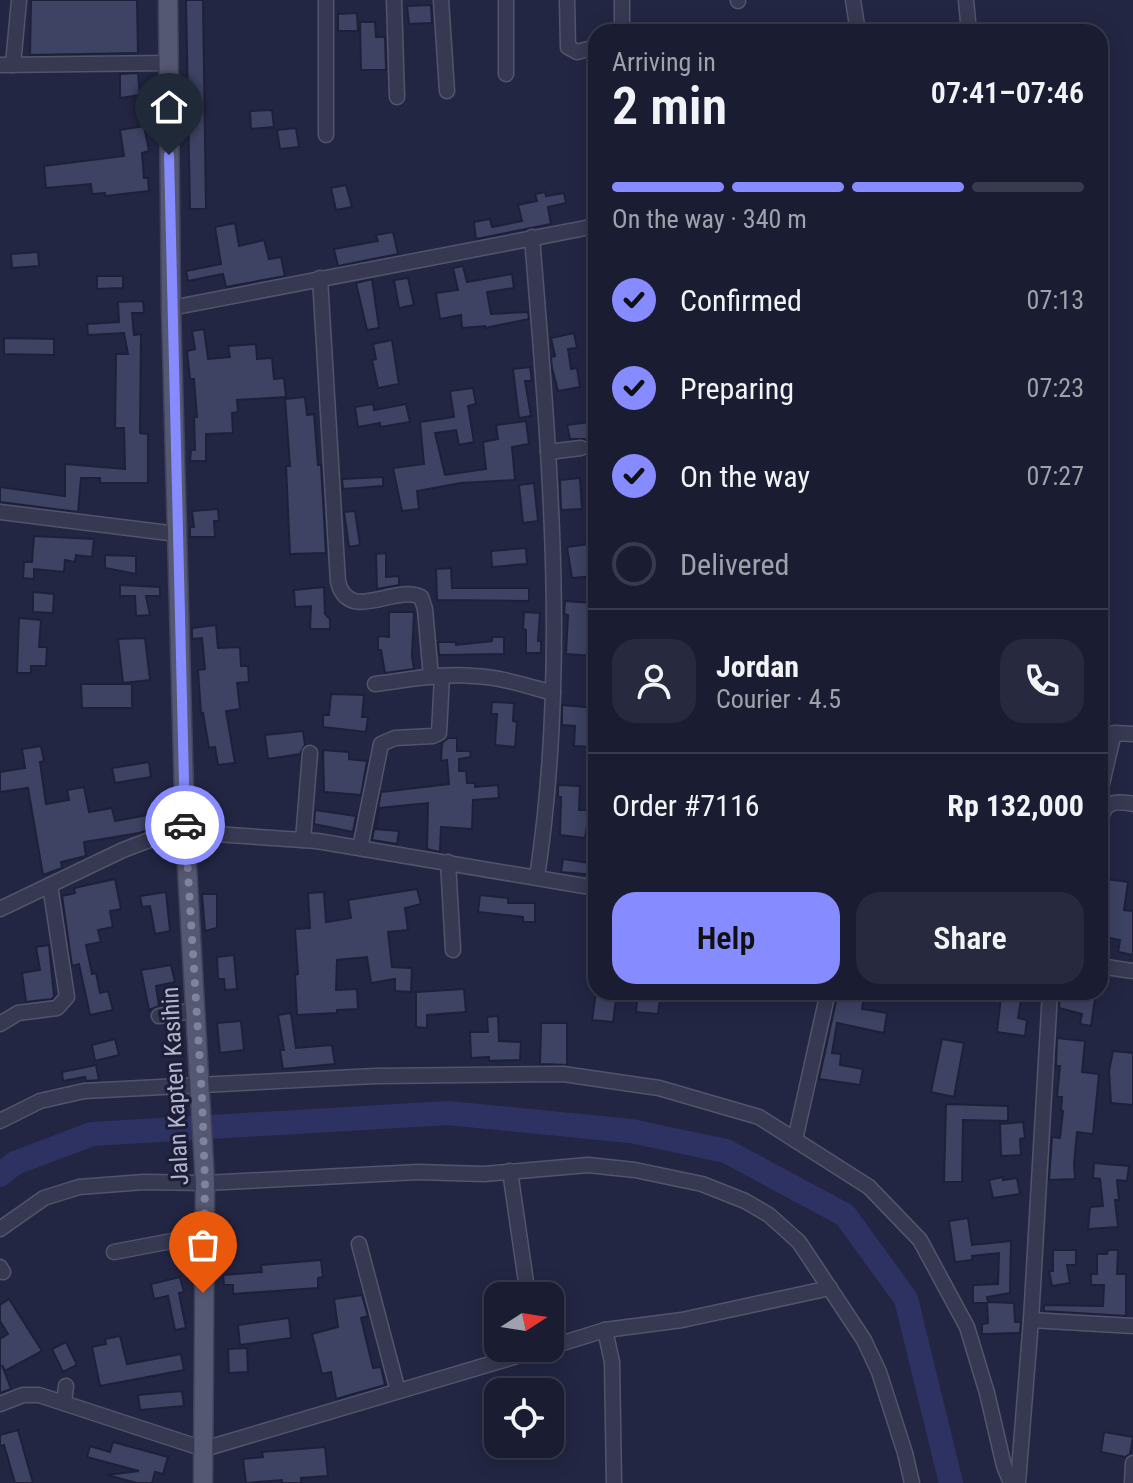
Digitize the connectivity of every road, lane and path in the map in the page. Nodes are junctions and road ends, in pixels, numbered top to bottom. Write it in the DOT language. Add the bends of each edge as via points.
graph roads {
  1 [pos="19,0"];
  2 [pos="168,0"];
  3 [pos="326,0"];
  4 [pos="394,0"];
  5 [pos="441,0"];
  6 [pos="506,0"];
  7 [pos="567,0"];
  8 [pos="622,0"];
  9 [pos="853,0"];
  10 [pos="966,0"];
  11 [pos="622,24"];
  12 [pos="857,24"];
  13 [pos="968,24"];
  14 [pos="588,49"];
  15 [pos="168,63"];
  16 [pos="6,65"];
  17 [pos="506,74"];
  18 [pos="447,91"];
  19 [pos="397,97"];
  20 [pos="326,135"];
  21 [pos="588,227"];
  22 [pos="532,237"];
  23 [pos="320,278"];
  24 [pos="171,308"];
  25 [pos="581,448"];
  26 [pos="548,452"];
  27 [pos="0,512"];
  28 [pos="177,534"];
  29 [pos="436,677"];
  30 [pos="375,684"];
  31 [pos="553,693"];
  32 [pos="1108,731"];
  33 [pos="1133,734"];
  34 [pos="310,753"];
  35 [pos="1133,804"];
  36 [pos="1108,805"];
  37 [pos="185,832"];
  38 [pos="303,840"];
  39 [pos="360,848"];
  40 [pos="448,862"];
  41 [pos="537,877"];
  42 [pos="50,885"];
  43 [pos="588,887"];
  44 [pos="0,909"];
  45 [pos="453,950"];
  46 [pos="1108,967"];
  47 [pos="1133,971"];
  48 [pos="826,1000"];
  49 [pos="1050,1000"];
  50 [pos="196,1010"];
  51 [pos="159,1016"];
  52 [pos="0,1024"];
  53 [pos="201,1091"];
  54 [pos="0,1121"];
  55 [pos="795,1140"];
  56 [pos="510,1171"];
  57 [pos="205,1181"];
  58 [pos="0,1229"];
  59 [pos="203,1235"];
  60 [pos="359,1244"];
  61 [pos="114,1252"];
  62 [pos="526,1282"];
  63 [pos="830,1288"];
  64 [pos="1031,1320"];
  65 [pos="1133,1326"];
  66 [pos="605,1330"];
  67 [pos="564,1342"];
  68 [pos="495,1362"];
  69 [pos="66,1386"];
  70 [pos="398,1391"];
  71 [pos="64,1403"];
  72 [pos="0,1404"];
  73 [pos="204,1449"];
  74 [pos="1133,1463"];
  75 [pos="203,1483"];
  76 [pos="614,1483"];
  77 [pos="912,1483"];
  78 [pos="1011,1483"];
  79 [pos="1018,1483"];
  80 [pos="1132,1483"];
  1 -- 16 [label="street"];
  2 -- 15 [label="main road, Jalan Kapten Kasihin"];
  3 -- 20 [label="street"];
  4 -- 19 [label="street"];
  5 -- 18 [label="street"];
  6 -- 17 [label="street"];
  7 -- 14 [label="street" via="568,47 577,52"];
  8 -- 11 [label="street"];
  9 -- 12 [label="street"];
  10 -- 13 [label="street"];
  15 -- 16 [label="street"];
  15 -- 24 [label="main road, Jalan Kapten Kasihin"];
  21 -- 22 [label="street"];
  22 -- 23 [label="street"];
  22 -- 26 [label="street"];
  23 -- 24 [label="street"];
  23 -- 29 [label="street" via="341,593 357,602 421,597"];
  24 -- 28 [label="main road, Jalan Kapten Kasihin"];
  25 -- 26 [label="street"];
  26 -- 31 [label="street"];
  27 -- 28 [label="street"];
  28 -- 37 [label="main road, Jalan Kapten Kasihin"];
  29 -- 30 [label="street"];
  29 -- 31 [label="street" via="491,678"];
  29 -- 39 [label="street" via="439,733 389,739 380,747"];
  31 -- 41 [label="street"];
  32 -- 33 [label="street"];
  34 -- 38 [label="street"];
  35 -- 36 [label="street"];
  37 -- 38 [label="street"];
  37 -- 42 [label="street" via="123,850"];
  37 -- 50 [label="main road, Jalan Kapten Kasihin"];
  38 -- 39 [label="street"];
  39 -- 40 [label="street"];
  40 -- 41 [label="street"];
  40 -- 45 [label="street"];
  41 -- 43 [label="street"];
  42 -- 44 [label="street"];
  42 -- 52 [label="street" via="67,997 57,1008 18,1013"];
  46 -- 47 [label="street"];
  48 -- 55 [label="street"];
  49 -- 64 [label="street"];
  50 -- 51 [label="street"];
  50 -- 53 [label="main road, Jalan Kapten Kasihin"];
  53 -- 54 [label="street" via="84,1091 40,1101"];
  53 -- 55 [label="street" via="375,1076 563,1074 659,1088 759,1117"];
  53 -- 57 [label="main road, Jalan Kapten Kasihin"];
  55 -- 78 [label="street" via="869,1187 920,1240 967,1327"];
  56 -- 57 [label="street"];
  56 -- 62 [label="street"];
  56 -- 63 [label="street" via="588,1165 702,1184 745,1201 784,1226"];
  57 -- 58 [label="street" via="79,1187 44,1198"];
  57 -- 59 [label="main road, Jalan Kapten Kasihin"];
  59 -- 61 [label="street"];
  59 -- 73 [label="main road, Jalan Kapten Kasihin"];
  60 -- 70 [label="street"];
  63 -- 66 [label="street" via="682,1320"];
  63 -- 77 [label="street" via="879,1372"];
  64 -- 65 [label="street"];
  64 -- 79 [label="street"];
  66 -- 67 [label="street"];
  66 -- 76 [label="street" via="612,1362"];
  68 -- 70 [label="street"];
  69 -- 71 [label="street"];
  70 -- 73 [label="street"];
  71 -- 72 [label="street" via="23,1395"];
  71 -- 73 [label="street"];
  73 -- 75 [label="main road, Jalan Kapten Kasihin"];
  74 -- 80 [label="street"];
}
